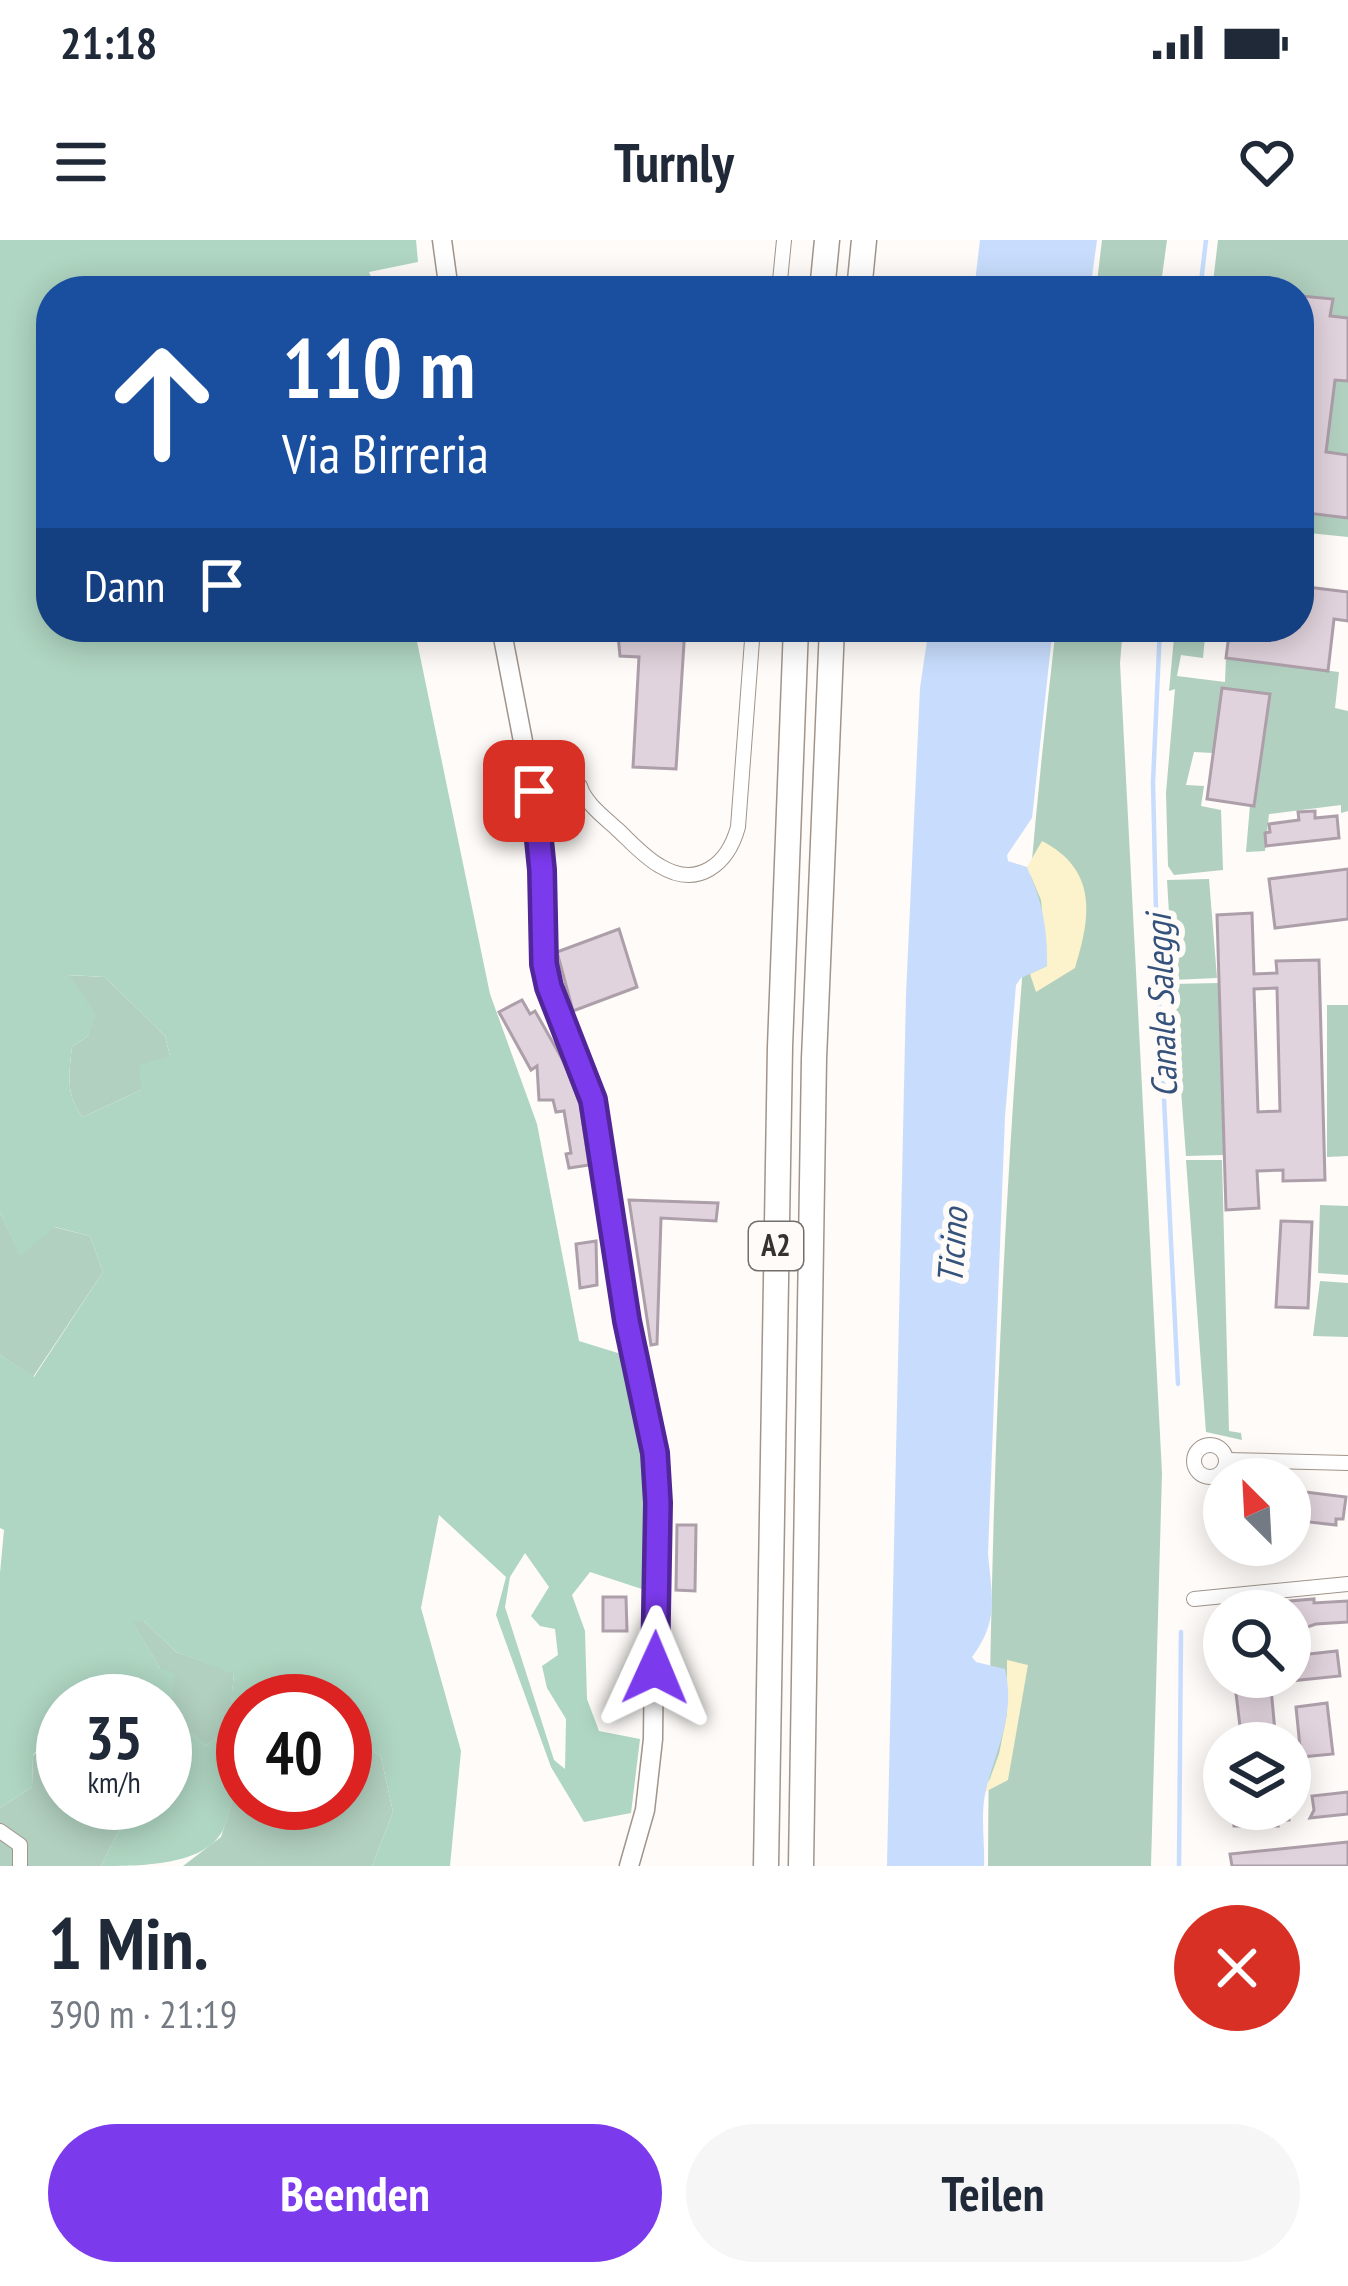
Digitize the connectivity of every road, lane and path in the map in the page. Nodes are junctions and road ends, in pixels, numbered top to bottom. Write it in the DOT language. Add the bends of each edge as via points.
graph roads {
  1 [pos="442,240"];
  2 [pos="784,240"];
  3 [pos="827,240"];
  4 [pos="864,240"];
  5 [pos="446,276"];
  6 [pos="780,276"];
  7 [pos="823,276"];
  8 [pos="860,276"];
  9 [pos="504,642"];
  10 [pos="752,642"];
  11 [pos="795,642"];
  12 [pos="831,642"];
  13 [pos="528,763"];
  14 [pos="534,791"];
  15 [pos="583,795"];
  16 [pos="1311,1461"];
  17 [pos="1348,1462"];
  18 [pos="1348,1584"];
  19 [pos="1194,1598"];
  20 [pos="0,1831"];
  21 [pos="20,1866"];
  22 [pos="629,1866"];
  23 [pos="766,1866"];
  24 [pos="800,1866"];
  1 -- 5 [label="street"];
  2 -- 6 [label="street"];
  3 -- 7 [label="highway"];
  4 -- 8 [label="highway"];
  9 -- 13 [label="street"];
  10 -- 15 [label="street" via="738,827 723,861 691,873 663,868"];
  11 -- 23 [label="highway, A2" via="779,1070"];
  12 -- 24 [label="highway, A2" via="812,1126"];
  13 -- 14 [label="street"];
  13 -- 15 [label="street" via="556,770"];
  14 -- 15 [label="street"];
  14 -- 22 [label="street" via="544,964 593,1100 658,1503 653,1739"];
  16 -- 17 [label="street"];
  18 -- 19 [label="street"];
  20 -- 21 [label="street" via="20,1845"];
}
